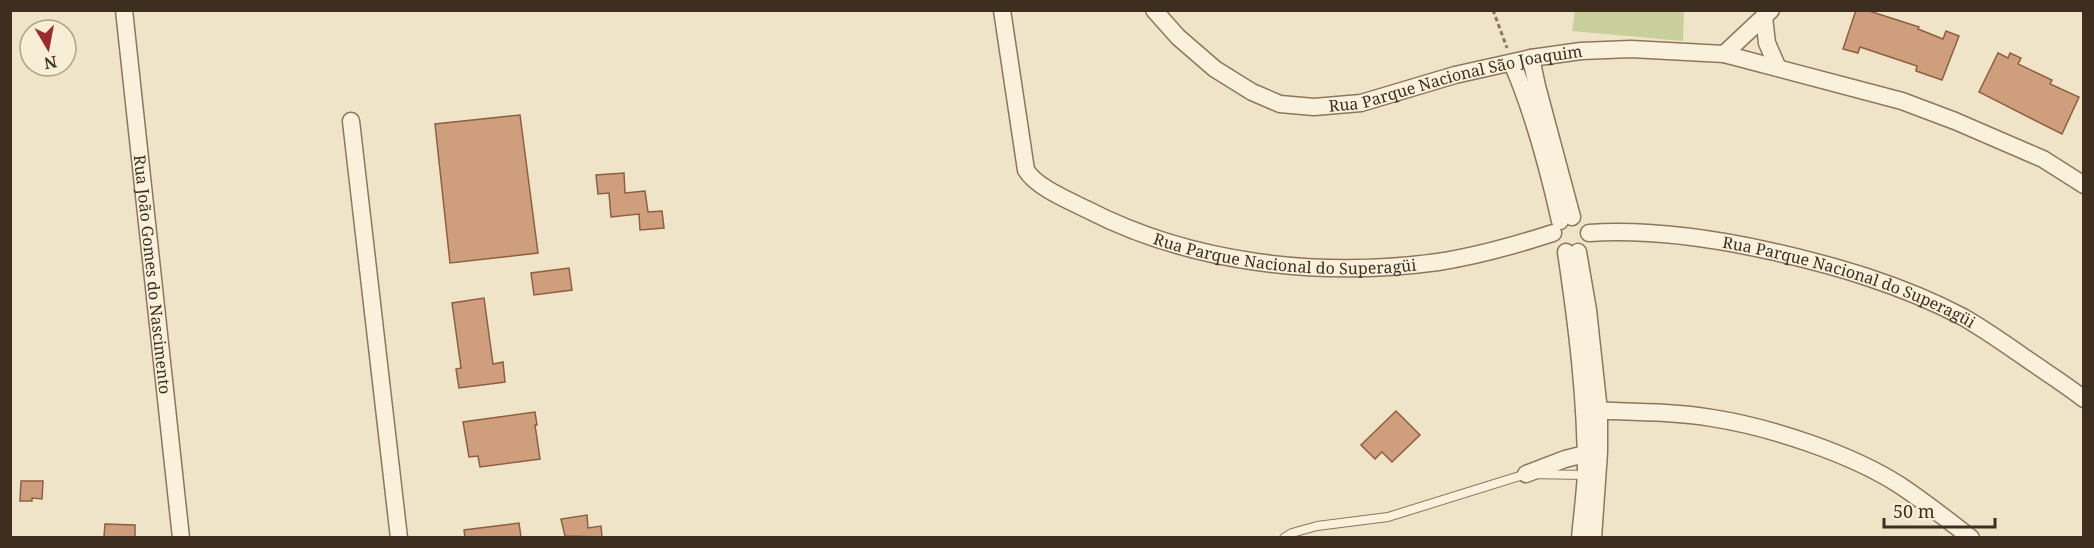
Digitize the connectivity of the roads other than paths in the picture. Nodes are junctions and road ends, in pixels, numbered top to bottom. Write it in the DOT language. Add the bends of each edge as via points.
graph roads {
  1 [pos="124,10"];
  2 [pos="1002,10"];
  3 [pos="1154,10"];
  4 [pos="1768,14"];
  5 [pos="1724,54"];
  6 [pos="1531,58"];
  7 [pos="1512,63"];
  8 [pos="1778,68"];
  9 [pos="351,121"];
  10 [pos="2084,185"];
  11 [pos="1562,224"];
  12 [pos="1589,233"];
  13 [pos="1572,252"];
  14 [pos="2084,399"];
  15 [pos="1592,410"];
  16 [pos="1585,454"];
  17 [pos="1527,474"];
  18 [pos="1586,475"];
  19 [pos="181,537"];
  20 [pos="399,537"];
  21 [pos="1284,537"];
  22 [pos="1580,537"];
  23 [pos="1593,537"];
  24 [pos="1971,537"];
  1 -- 19 [label="street, Rua João Gomes do Nascimento"];
  2 -- 11 [label="street, Rua Parque Nacional do Superagüi" via="1029,176 1056,194 1121,225 1195,250 1278,264 1348,268 1438,262 1510,246"];
  3 -- 7 [label="street, Rua Parque Nacional São Joaquim" via="1178,37 1228,78 1280,104 1314,107 1361,103 1446,77"];
  4 -- 5 [label="street"];
  4 -- 8 [label="street" via="1767,43"];
  5 -- 6 [label="street, Rua Parque Nacional São Joaquim" via="1631,49"];
  5 -- 8 [label="street, Rua Parque Nacional São Joaquim"];
  6 -- 7 [label="street, Rua Parque Nacional São Joaquim"];
  6 -- 11 [label="street"];
  7 -- 11 [label="street" via="1540,142"];
  8 -- 10 [label="street, Rua Parque Nacional São Joaquim" via="1902,101 2043,159"];
  9 -- 20 [label="street"];
  11 -- 12 [label="street" via="1585,222"];
  11 -- 13 [label="street" via="1556,245"];
  12 -- 13 [label="street" via="1587,244"];
  12 -- 14 [label="street, Rua Parque Nacional do Superagüi" via="1653,233 1731,242 1857,273 1964,318"];
  13 -- 15 [label="street" via="1578,332"];
  15 -- 16 [label="street"];
  15 -- 23 [label="street"];
  15 -- 24 [label="street" via="1711,417 1778,434 1868,468"];
  16 -- 17 [label="street"];
  16 -- 18 [label="street"];
  17 -- 18 [label="lane"];
  17 -- 21 [label="lane" via="1388,517 1317,526"];
  18 -- 22 [label="street"];
}
